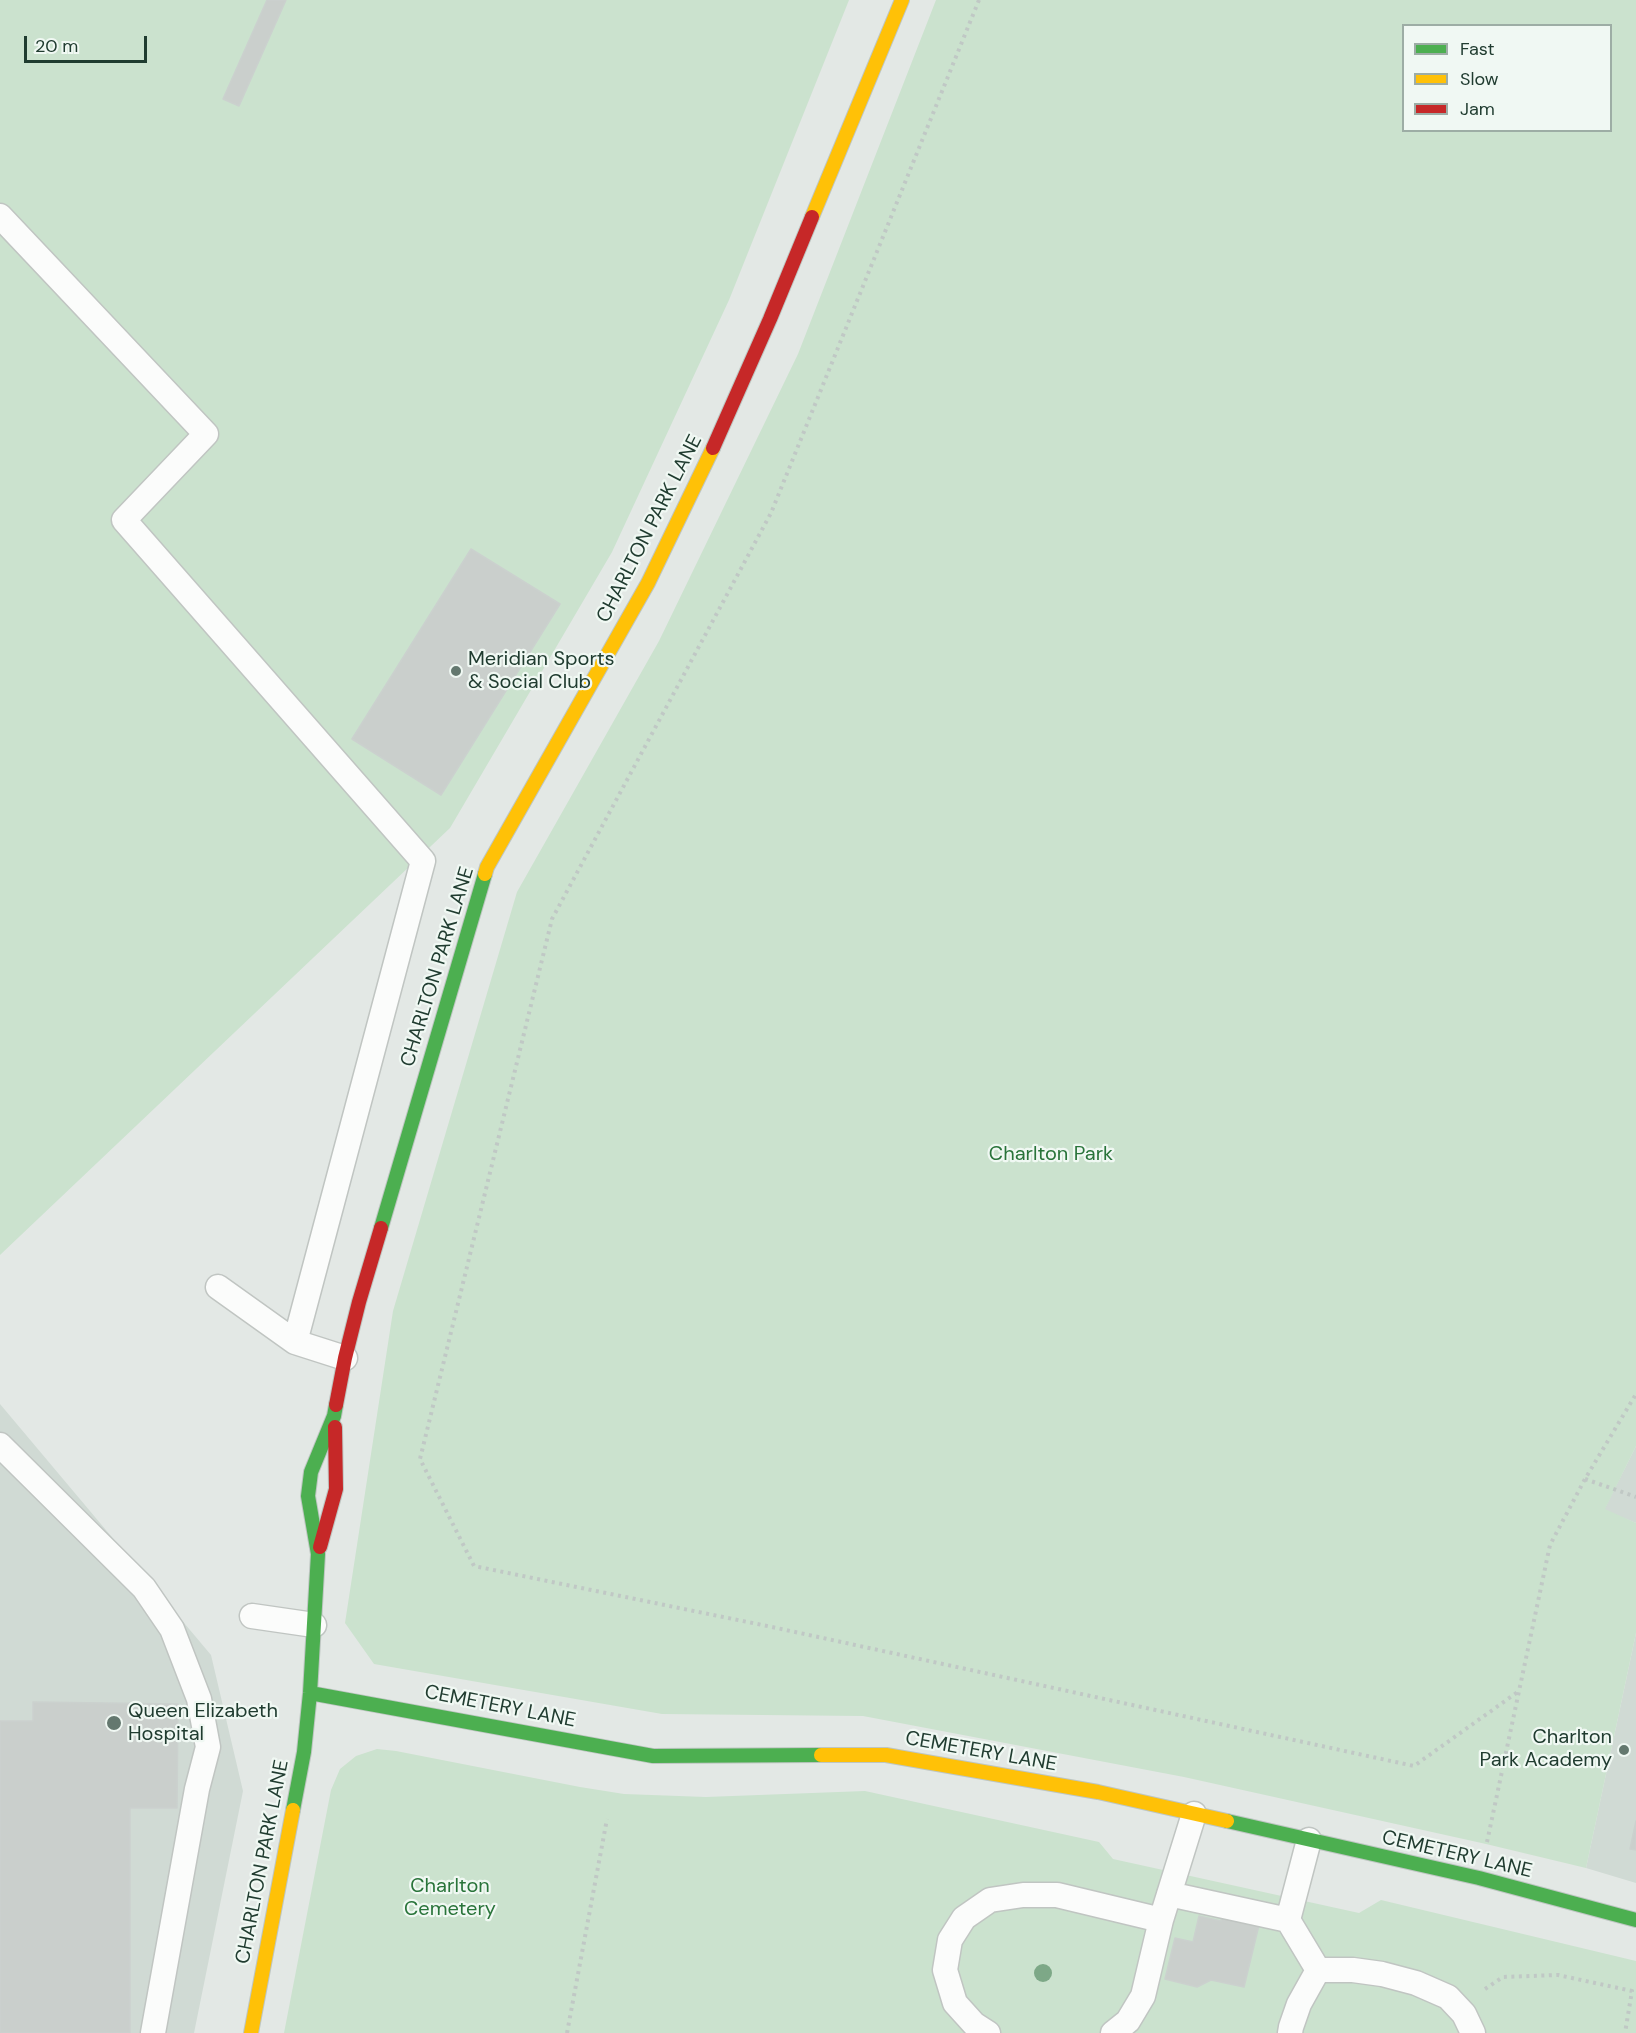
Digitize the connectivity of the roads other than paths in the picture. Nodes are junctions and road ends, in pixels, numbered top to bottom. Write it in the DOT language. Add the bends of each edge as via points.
graph roads {
  1 [pos="902,0"];
  2 [pos="0,216"];
  3 [pos="218,1287"];
  4 [pos="295,1342"];
  5 [pos="345,1358"];
  6 [pos="334,1416"];
  7 [pos="0,1446"];
  8 [pos="318,1554"];
  9 [pos="252,1616"];
  10 [pos="314,1625"];
  11 [pos="310,1693"];
  12 [pos="1194,1814"];
  13 [pos="1309,1840"];
  14 [pos="1169,1894"];
  15 [pos="1161,1920"];
  16 [pos="1288,1920"];
  17 [pos="1636,1920"];
  18 [pos="1318,1970"];
  19 [pos="153,2033"];
  20 [pos="251,2033"];
  21 [pos="988,2033"];
  22 [pos="1113,2033"];
  23 [pos="1290,2033"];
  24 [pos="1473,2033"];
  1 -- 5 [label="street, CHARLTON PARK LANE" via="712,450 648,583 487,867"];
  2 -- 4 [label="lane" via="206,434 124,520 423,861"];
  3 -- 4 [label="lane"];
  4 -- 5 [label="lane"];
  5 -- 6 [label="street, CHARLTON PARK LANE"];
  6 -- 8 [label="street, CHARLTON PARK LANE" via="336,1489"];
  6 -- 8 [label="street, CHARLTON PARK LANE" via="311,1472 308,1496"];
  7 -- 19 [label="lane" via="144,1588 172,1629 199,1699 208,1747"];
  8 -- 10 [label="street, CHARLTON PARK LANE"];
  9 -- 10 [label="lane"];
  10 -- 11 [label="street, CHARLTON PARK LANE"];
  11 -- 12 [label="street, CEMETERY LANE" via="653,1756 885,1755 1098,1792"];
  11 -- 20 [label="street, CHARLTON PARK LANE" via="304,1752"];
  12 -- 13 [label="street, CEMETERY LANE"];
  12 -- 14 [label="lane"];
  13 -- 16 [label="lane"];
  13 -- 17 [label="street, CEMETERY LANE" via="1479,1878"];
  14 -- 15 [label="lane"];
  14 -- 16 [label="lane"];
  15 -- 21 [label="lane" via="1058,1895 990,1900 964,1918 950,1940 945,1970 955,2003"];
  15 -- 22 [label="lane" via="1143,1996 1128,2021"];
  16 -- 18 [label="lane"];
  18 -- 23 [label="lane" via="1299,2004"];
  18 -- 24 [label="lane" via="1353,1970 1416,1983 1448,1997 1464,2014"];
}
